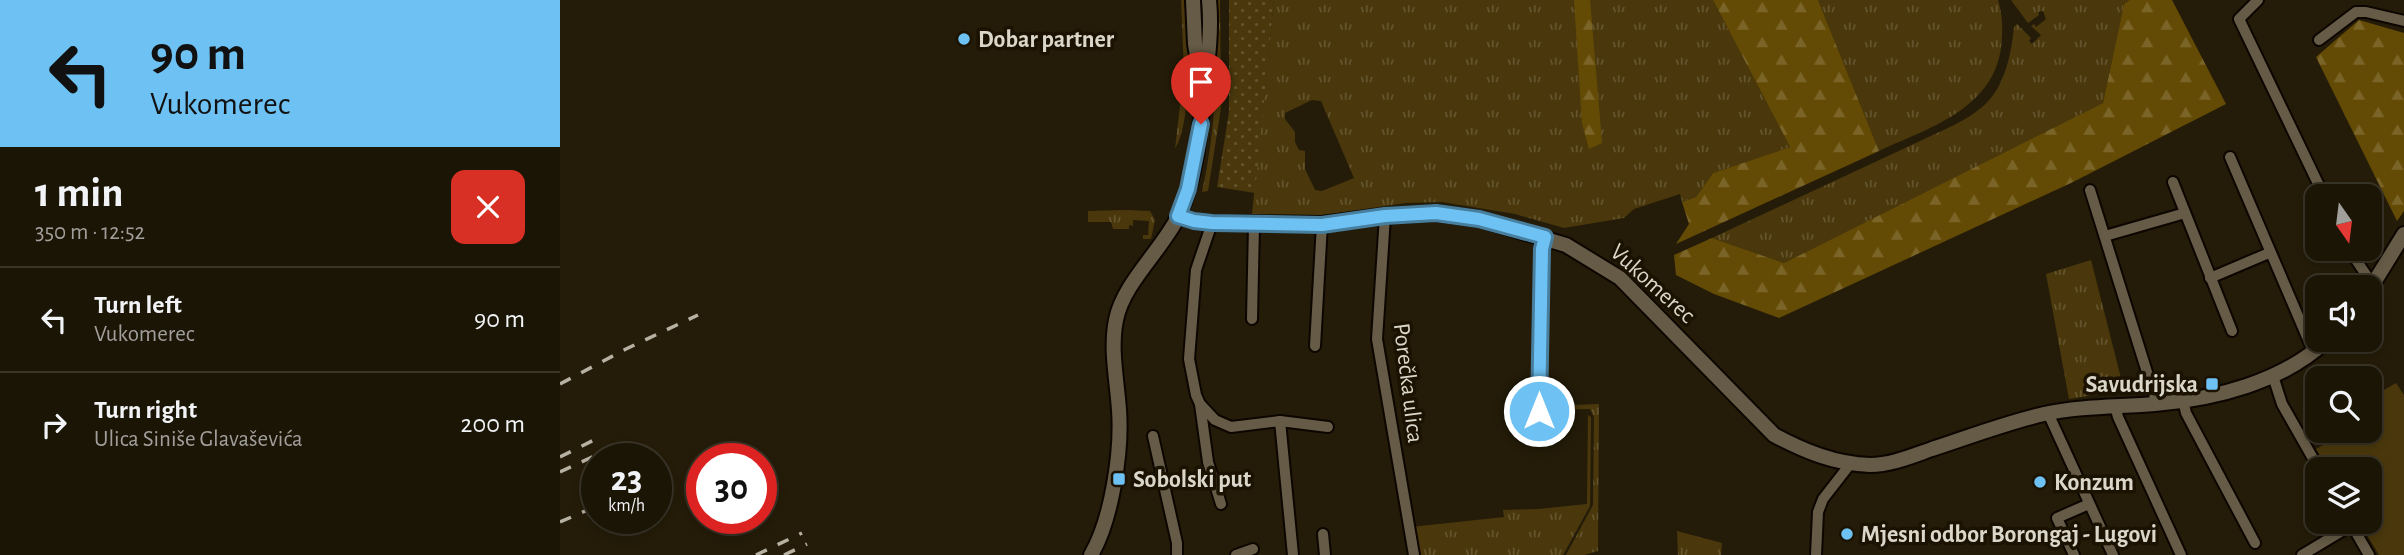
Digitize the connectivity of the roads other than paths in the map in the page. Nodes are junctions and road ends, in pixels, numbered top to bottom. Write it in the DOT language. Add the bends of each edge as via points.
graph roads {
  1 [pos="1193,0"];
  2 [pos="1209,0"];
  3 [pos="2258,0"];
  4 [pos="2404,22"];
  5 [pos="2319,40"];
  6 [pos="1204,94"];
  7 [pos="2230,157"];
  8 [pos="2173,182"];
  9 [pos="2318,184"];
  10 [pos="2090,190"];
  11 [pos="2185,213"];
  12 [pos="1178,216"];
  13 [pos="1385,216"];
  14 [pos="1212,223"];
  15 [pos="1254,225"];
  16 [pos="1322,225"];
  17 [pos="2105,236"];
  18 [pos="1545,237"];
  19 [pos="2402,243"];
  20 [pos="2269,253"];
  21 [pos="2379,275"];
  22 [pos="2210,278"];
  23 [pos="1252,319"];
  24 [pos="2232,331"];
  25 [pos="2305,334"];
  26 [pos="1315,346"];
  27 [pos="2313,352"];
  28 [pos="2273,376"];
  29 [pos="2183,400"];
  30 [pos="1200,404"];
  31 [pos="2157,404"];
  32 [pos="2115,406"];
  33 [pos="1539,411"];
  34 [pos="2048,413"];
  35 [pos="1280,421"];
  36 [pos="1328,427"];
  37 [pos="1153,436"];
  38 [pos="2312,457"];
  39 [pos="1851,464"];
  40 [pos="2089,503"];
  41 [pos="1221,505"];
  42 [pos="1323,534"];
  43 [pos="2334,534"];
  44 [pos="2357,534"];
  45 [pos="2255,543"];
  46 [pos="1253,549"];
  47 [pos="1091,555"];
  48 [pos="1178,555"];
  49 [pos="1236,555"];
  50 [pos="1293,555"];
  51 [pos="1325,555"];
  52 [pos="1413,555"];
  53 [pos="1816,555"];
  54 [pos="2074,555"];
  55 [pos="2113,555"];
  56 [pos="2181,555"];
  57 [pos="2302,555"];
  58 [pos="2369,555"];
  1 -- 6 [label="street"];
  2 -- 6 [label="street"];
  3 -- 9 [label="street" via="2239,19"];
  4 -- 5 [label="street" via="2356,12"];
  6 -- 12 [label="street" via="1188,189"];
  7 -- 20 [label="street"];
  8 -- 11 [label="street"];
  10 -- 17 [label="street"];
  11 -- 17 [label="street"];
  11 -- 22 [label="street"];
  12 -- 14 [label="street, Vukomerec"];
  12 -- 47 [label="street" via="1116,317 1118,447 1100,540"];
  13 -- 16 [label="street, Vukomerec"];
  13 -- 18 [label="street, Vukomerec" via="1479,219"];
  13 -- 52 [label="street, Porečka ulica" via="1377,339"];
  14 -- 15 [label="street, Vukomerec"];
  14 -- 30 [label="street" via="1196,270 1189,359"];
  15 -- 16 [label="street, Vukomerec"];
  15 -- 23 [label="street"];
  16 -- 26 [label="street"];
  17 -- 31 [label="street"];
  18 -- 33 [label="street"];
  18 -- 39 [label="street, Vukomerec" via="1572,247 1620,278 1774,435 1801,449"];
  19 -- 21 [label="street"];
  20 -- 22 [label="street"];
  20 -- 25 [label="street"];
  22 -- 24 [label="street"];
  27 -- 28 [label="street, Vukomerec"];
  28 -- 29 [label="street, Vukomerec"];
  28 -- 38 [label="street" via="2282,404"];
  29 -- 31 [label="street, Vukomerec"];
  29 -- 45 [label="street"];
  30 -- 35 [label="street" via="1231,428"];
  30 -- 41 [label="street" via="1208,462"];
  31 -- 32 [label="street, Vukomerec"];
  32 -- 34 [label="street, Vukomerec"];
  32 -- 56 [label="street"];
  34 -- 39 [label="street, Vukomerec" via="1896,461"];
  34 -- 40 [label="street"];
  35 -- 36 [label="street"];
  35 -- 50 [label="street"];
  37 -- 48 [label="street"];
  39 -- 53 [label="street" via="1823,499"];
  40 -- 54 [label="street" via="2057,518"];
  40 -- 55 [label="street"];
  42 -- 51 [label="street"];
  43 -- 57 [label="street"];
  44 -- 58 [label="street"];
  46 -- 49 [label="street"];
}
